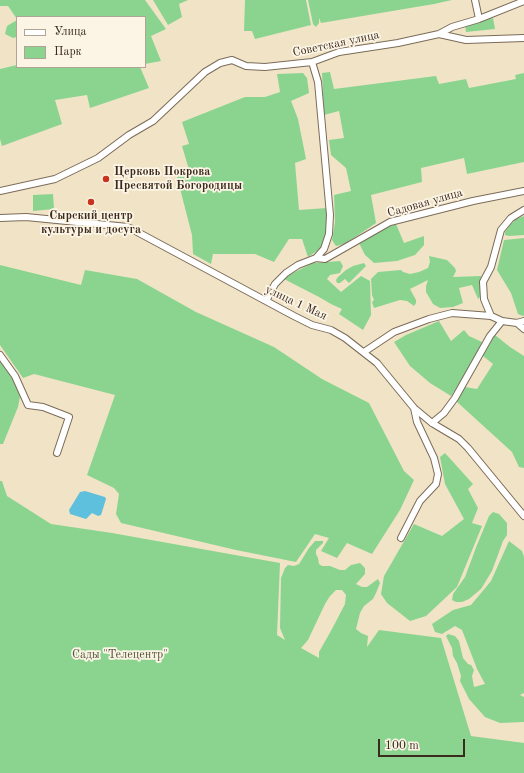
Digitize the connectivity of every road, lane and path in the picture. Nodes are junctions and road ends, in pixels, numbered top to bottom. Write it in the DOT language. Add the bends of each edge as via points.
graph roads {
  1 [pos="475,0"];
  2 [pos="524,1"];
  3 [pos="479,19"];
  4 [pos="439,34"];
  5 [pos="524,38"];
  6 [pos="312,62"];
  7 [pos="0,191"];
  8 [pos="524,191"];
  9 [pos="524,210"];
  10 [pos="0,218"];
  11 [pos="316,258"];
  12 [pos="266,301"];
  13 [pos="490,316"];
  14 [pos="502,321"];
  15 [pos="524,321"];
  16 [pos="517,323"];
  17 [pos="524,329"];
  18 [pos="364,352"];
  19 [pos="0,355"];
  20 [pos="414,408"];
  21 [pos="432,423"];
  22 [pos="57,452"];
  23 [pos="524,516"];
  24 [pos="401,538"];
  1 -- 3 [label="street"];
  2 -- 3 [label="street"];
  3 -- 4 [label="street"];
  4 -- 5 [label="street, Советская улица" via="466,40"];
  4 -- 6 [label="street, Советская улица" via="339,52"];
  6 -- 7 [label="street, Советская улица" via="265,67 246,66 232,60 220,63 205,72 153,121 98,158 55,179"];
  6 -- 11 [label="street" via="318,82 330,215 329,234 324,249"];
  8 -- 11 [label="street, Садовая улица" via="390,222 326,259"];
  9 -- 13 [label="street" via="510,218 501,230 491,267 483,282 484,299"];
  10 -- 12 [label="street, улица 1 Мая" via="26,217 128,227"];
  11 -- 12 [label="street, Садовая улица" via="286,273 275,284"];
  12 -- 18 [label="street, улица 1 Мая" via="312,325 331,330"];
  13 -- 14 [label="street"];
  13 -- 18 [label="street" via="452,313 429,319 394,332"];
  14 -- 16 [label="street"];
  14 -- 21 [label="street" via="490,336 456,398"];
  15 -- 16 [label="street"];
  16 -- 17 [label="street"];
  18 -- 20 [label="street, улица 1 Мая" via="377,363"];
  19 -- 22 [label="street" via="15,376 28,404 69,417"];
  20 -- 21 [label="street, улица 1 Мая"];
  20 -- 24 [label="street" via="438,474 436,484 420,501"];
  21 -- 23 [label="street, улица 1 Мая" via="459,438"];
}
